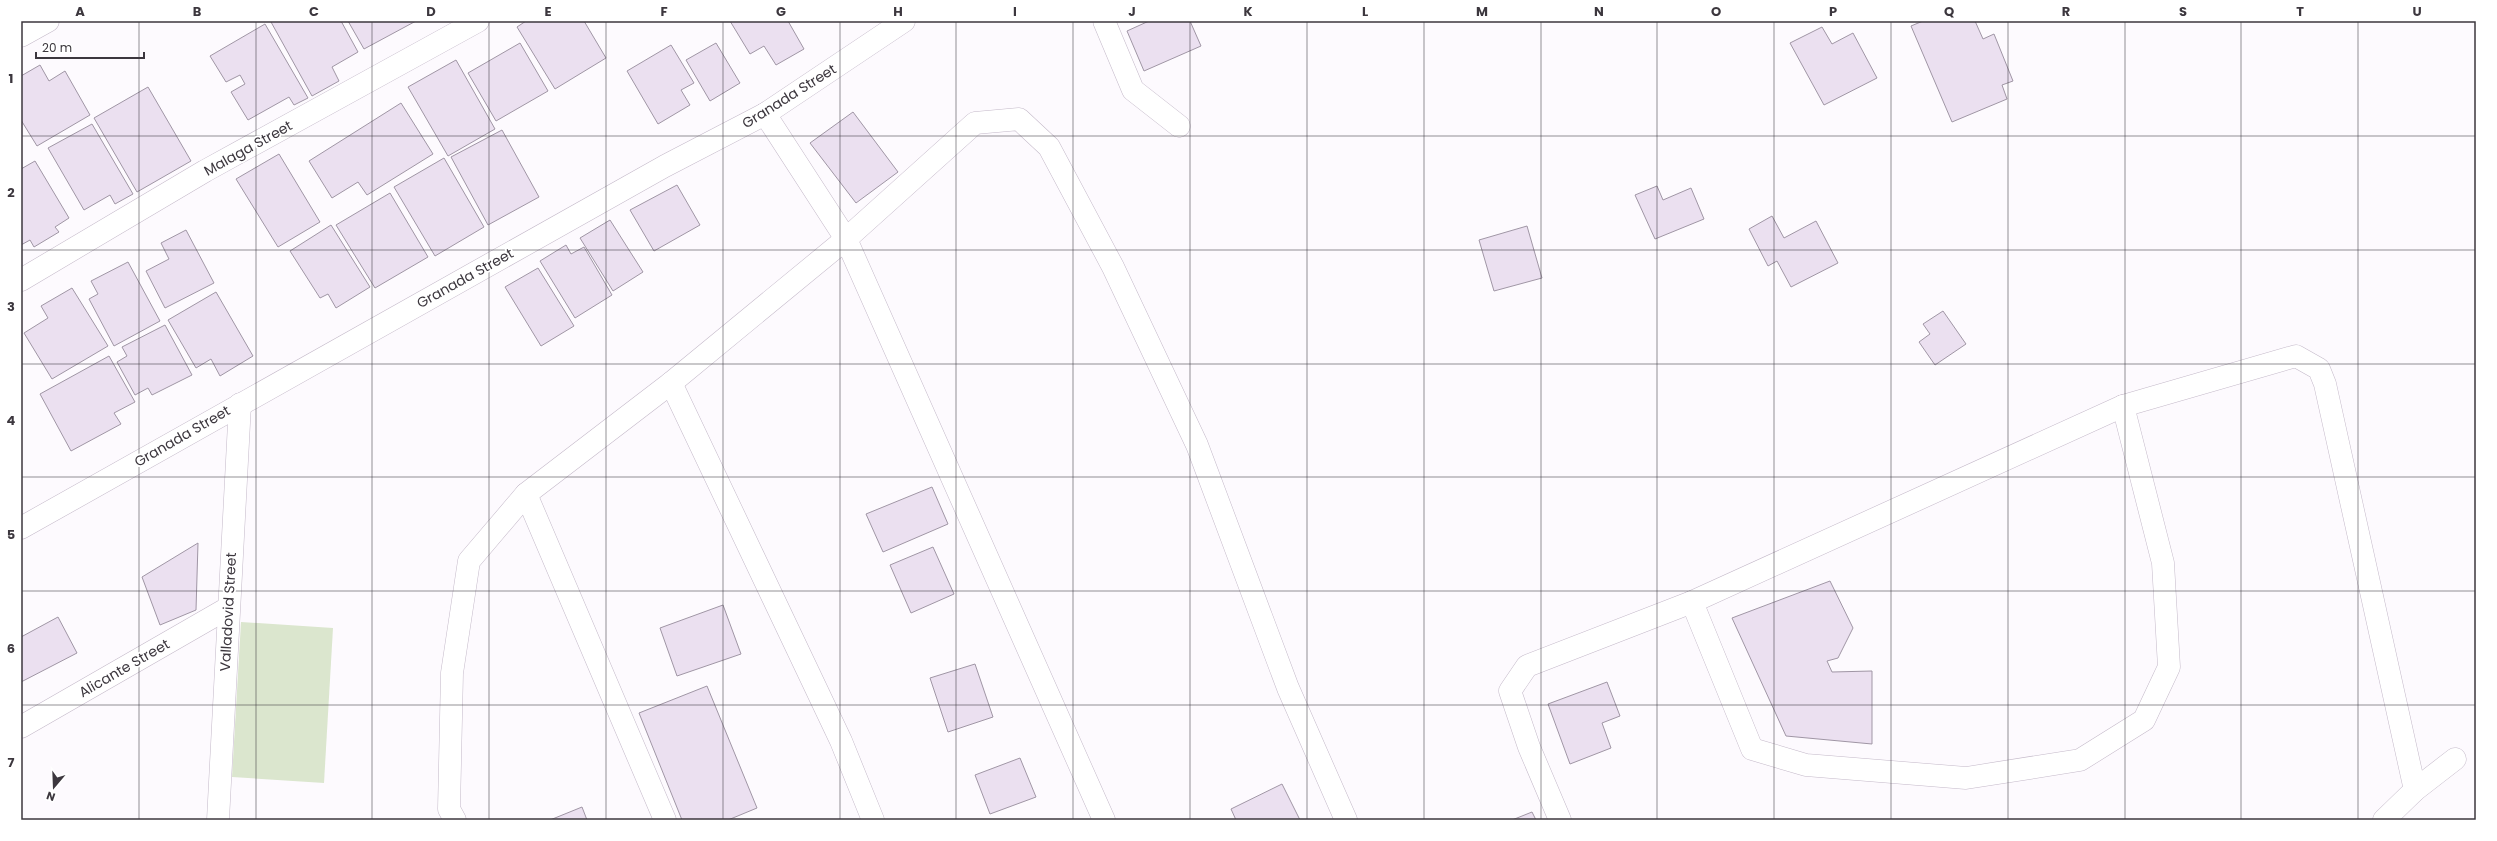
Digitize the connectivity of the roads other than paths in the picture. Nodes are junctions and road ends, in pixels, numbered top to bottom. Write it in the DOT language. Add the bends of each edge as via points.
graph roads {
  1 [pos="48,21"];
  2 [pos="478,21"];
  3 [pos="904,21"];
  4 [pos="1104,21"];
  5 [pos="21,36"];
  6 [pos="764,114"];
  7 [pos="1179,126"];
  8 [pos="846,239"];
  9 [pos="21,280"];
  10 [pos="671,383"];
  11 [pos="240,404"];
  12 [pos="2123,406"];
  13 [pos="526,494"];
  14 [pos="21,528"];
  15 [pos="1692,602"];
  16 [pos="228,608"];
  17 [pos="21,727"];
  18 [pos="2455,759"];
  19 [pos="2415,790"];
  20 [pos="218,820"];
  21 [pos="455,820"];
  22 [pos="665,820"];
  23 [pos="873,820"];
  24 [pos="1104,820"];
  25 [pos="1346,820"];
  26 [pos="1560,820"];
  27 [pos="2385,820"];
  1 -- 5 [label="street"];
  2 -- 9 [label="street, Malaga Street" via="205,172"];
  3 -- 6 [label="street, Granada Street"];
  4 -- 7 [label="street" via="1133,90"];
  6 -- 8 [label="street"];
  6 -- 11 [label="street, Granada Street" via="665,166"];
  8 -- 10 [label="street"];
  8 -- 24 [label="street"];
  8 -- 25 [label="street" via="975,123 1018,119 1049,147 1113,267 1197,445 1288,688"];
  10 -- 13 [label="street"];
  10 -- 23 [label="street" via="841,741"];
  11 -- 14 [label="street, Granada Street"];
  11 -- 16 [label="street, Valladovid Street"];
  12 -- 15 [label="street"];
  12 -- 15 [label="street" via="2163,563 2169,667 2144,720 2080,760 1966,778 1806,765 1752,749"];
  12 -- 19 [label="street" via="2296,356 2319,369 2325,384"];
  13 -- 21 [label="street" via="469,561 452,673 449,809"];
  13 -- 22 [label="street"];
  15 -- 26 [label="street" via="1527,666 1510,691 1529,747"];
  16 -- 17 [label="street, Alicante Street"];
  16 -- 20 [label="street, Valladovid Street"];
  18 -- 19 [label="street"];
  19 -- 27 [label="street"];
}
